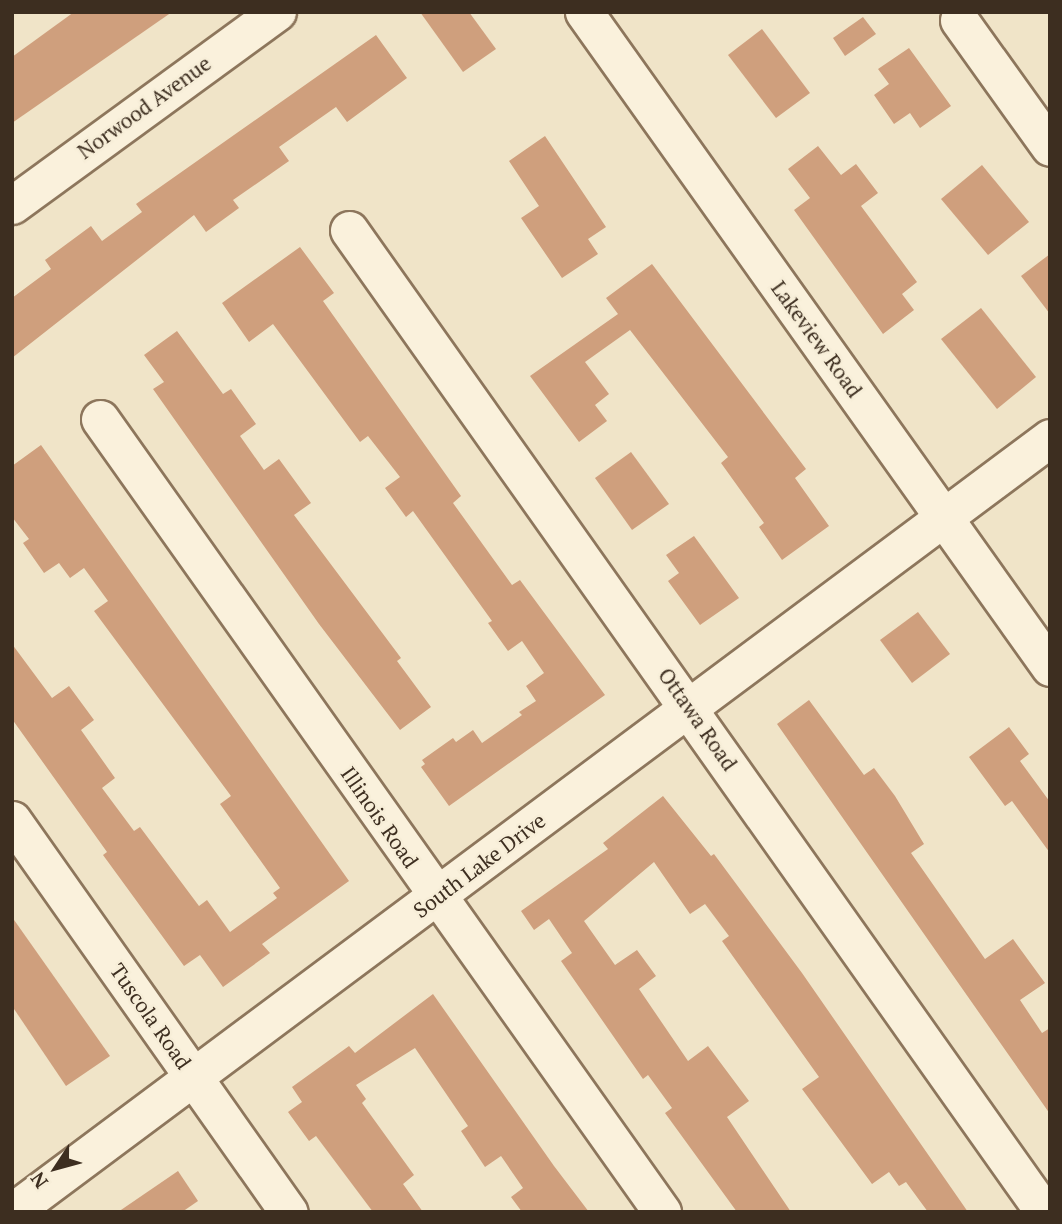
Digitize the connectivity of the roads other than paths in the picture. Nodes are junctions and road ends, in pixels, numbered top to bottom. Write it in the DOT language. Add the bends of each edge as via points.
graph roads {
  1 [pos="277,12"];
  2 [pos="584,12"];
  3 [pos="959,20"];
  4 [pos="1050,147"];
  5 [pos="12,205"];
  6 [pos="349,230"];
  7 [pos="100,419"];
  8 [pos="1050,438"];
  9 [pos="944,517"];
  10 [pos="1050,667"];
  11 [pos="691,708"];
  12 [pos="12,820"];
  13 [pos="436,897"];
  14 [pos="194,1076"];
  15 [pos="12,1212"];
  16 [pos="289,1212"];
  17 [pos="662,1212"];
  18 [pos="1044,1212"];
  1 -- 5 [label="street, Norwood Avenue"];
  2 -- 9 [label="street, Lakeview Road"];
  3 -- 4 [label="street"];
  6 -- 11 [label="street, Ottawa Road"];
  7 -- 13 [label="street, Illinois Road"];
  8 -- 9 [label="street, South Lake Drive"];
  9 -- 10 [label="street, Lakeview Road"];
  9 -- 11 [label="street, South Lake Drive"];
  11 -- 13 [label="street, South Lake Drive"];
  11 -- 18 [label="street, Ottawa Road"];
  12 -- 14 [label="street, Tuscola Road"];
  13 -- 14 [label="street, South Lake Drive"];
  13 -- 17 [label="street, Illinois Road"];
  14 -- 15 [label="street, South Lake Drive"];
  14 -- 16 [label="street, Tuscola Road"];
}
